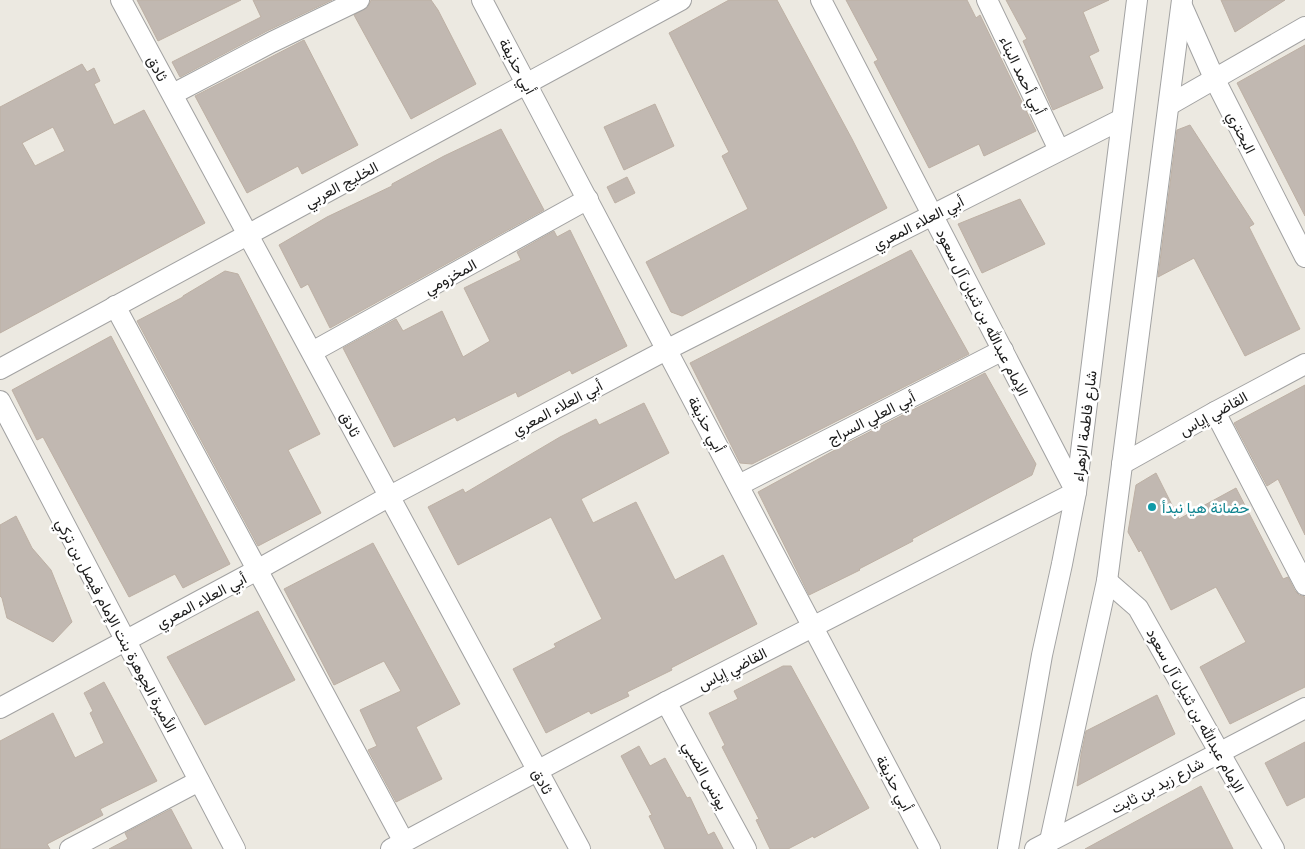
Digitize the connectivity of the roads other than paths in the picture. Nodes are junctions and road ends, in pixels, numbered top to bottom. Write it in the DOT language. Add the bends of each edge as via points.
graph roads {
  1 [pos="121,0"];
  2 [pos="359,0"];
  3 [pos="482,0"];
  4 [pos="681,0"];
  5 [pos="821,0"];
  6 [pos="987,0"];
  7 [pos="1137,0"];
  8 [pos="1181,2"];
  9 [pos="1305,27"];
  10 [pos="1214,78"];
  11 [pos="528,84"];
  12 [pos="172,94"];
  13 [pos="1169,105"];
  14 [pos="1122,119"];
  15 [pos="1059,150"];
  16 [pos="588,199"];
  17 [pos="933,214"];
  18 [pos="247,235"];
  19 [pos="1305,258"];
  20 [pos="115,306"];
  21 [pos="668,349"];
  22 [pos="1003,350"];
  23 [pos="312,352"];
  24 [pos="1305,364"];
  25 [pos="0,369"];
  26 [pos="0,401"];
  27 [pos="1215,412"];
  28 [pos="1122,464"];
  29 [pos="739,484"];
  30 [pos="1076,492"];
  31 [pos="390,496"];
  32 [pos="257,570"];
  33 [pos="1107,581"];
  34 [pos="1305,585"];
  35 [pos="812,626"];
  36 [pos="126,641"];
  37 [pos="666,702"];
  38 [pos="0,708"];
  39 [pos="1305,708"];
  40 [pos="1219,752"];
  41 [pos="537,770"];
  42 [pos="199,781"];
  43 [pos="397,845"];
  44 [pos="1043,845"];
  45 [pos="70,849"];
  46 [pos="235,849"];
  47 [pos="580,849"];
  48 [pos="746,849"];
  49 [pos="930,849"];
  50 [pos="1008,849"];
  51 [pos="1274,849"];
  1 -- 12 [label="street, ثادق"];
  2 -- 12 [label="street"];
  3 -- 11 [label="street, أبي حذيفة"];
  4 -- 11 [label="street, الخليج العربي"];
  5 -- 17 [label="street, الإمام عبدالله بن ثنيان آل سعود"];
  6 -- 15 [label="street, أبي أحمد البناء"];
  7 -- 14 [label="street, شارع فاطمة الزهراء"];
  8 -- 10 [label="street, البحتري"];
  8 -- 13 [label="street"];
  9 -- 10 [label="street"];
  10 -- 13 [label="street"];
  10 -- 19 [label="street, البحتري"];
  11 -- 16 [label="street, أبي حذيفة"];
  11 -- 18 [label="street, الخليج العربي"];
  12 -- 18 [label="street, ثادق"];
  13 -- 28 [label="street"];
  14 -- 15 [label="street, أبي العلاء المعري"];
  14 -- 30 [label="street, شارع فاطمة الزهراء"];
  15 -- 17 [label="street, أبي العلاء المعري"];
  16 -- 21 [label="street, أبي حذيفة"];
  16 -- 23 [label="street, المخزومي"];
  17 -- 21 [label="street, أبي العلاء المعري"];
  17 -- 22 [label="street, الإمام عبدالله بن ثنيان آل سعود"];
  18 -- 20 [label="street, الخليج العربي"];
  18 -- 23 [label="street, ثادق"];
  20 -- 25 [label="street, الخليج العربي"];
  20 -- 32 [label="street"];
  21 -- 29 [label="street, أبي حذيفة"];
  21 -- 31 [label="street, أبي العلاء المعري"];
  22 -- 29 [label="street, أبي العلي السراج"];
  22 -- 30 [label="street, الإمام عبدالله بن ثنيان آل سعود"];
  23 -- 31 [label="street, ثادق"];
  24 -- 27 [label="street, القاضي إياس"];
  26 -- 36 [label="street, الأميرة الجوهرة بنت الإمام فيصل بن تركي"];
  27 -- 28 [label="street, القاضي إياس"];
  27 -- 34 [label="street"];
  28 -- 33 [label="street"];
  29 -- 35 [label="street, أبي حذيفة"];
  30 -- 35 [label="street, القاضي إياس"];
  30 -- 50 [label="street, شارع فاطمة الزهراء" via="1042,655"];
  31 -- 32 [label="street, أبي العلاء المعري"];
  31 -- 41 [label="street, ثادق"];
  32 -- 36 [label="street, أبي العلاء المعري"];
  32 -- 43 [label="street"];
  33 -- 40 [label="street, الإمام عبدالله بن ثنيان آل سعود" via="1138,608"];
  33 -- 44 [label="street"];
  35 -- 37 [label="street, القاضي إياس"];
  35 -- 49 [label="street, أبي حذيفة"];
  36 -- 38 [label="street, أبي العلاء المعري"];
  36 -- 42 [label="street, الأميرة الجوهرة بنت الإمام فيصل بن تركي"];
  37 -- 41 [label="street, القاضي إياس"];
  37 -- 48 [label="street, يونس الضبي"];
  39 -- 40 [label="street, شارع زيد بن ثابت"];
  40 -- 44 [label="street, شارع زيد بن ثابت"];
  40 -- 51 [label="street, الإمام عبدالله بن ثنيان آل سعود"];
  41 -- 43 [label="street, القاضي إياس"];
  41 -- 47 [label="street, ثادق"];
  42 -- 45 [label="street"];
  42 -- 46 [label="street, الأميرة الجوهرة بنت الإمام فيصل بن تركي"];
}
